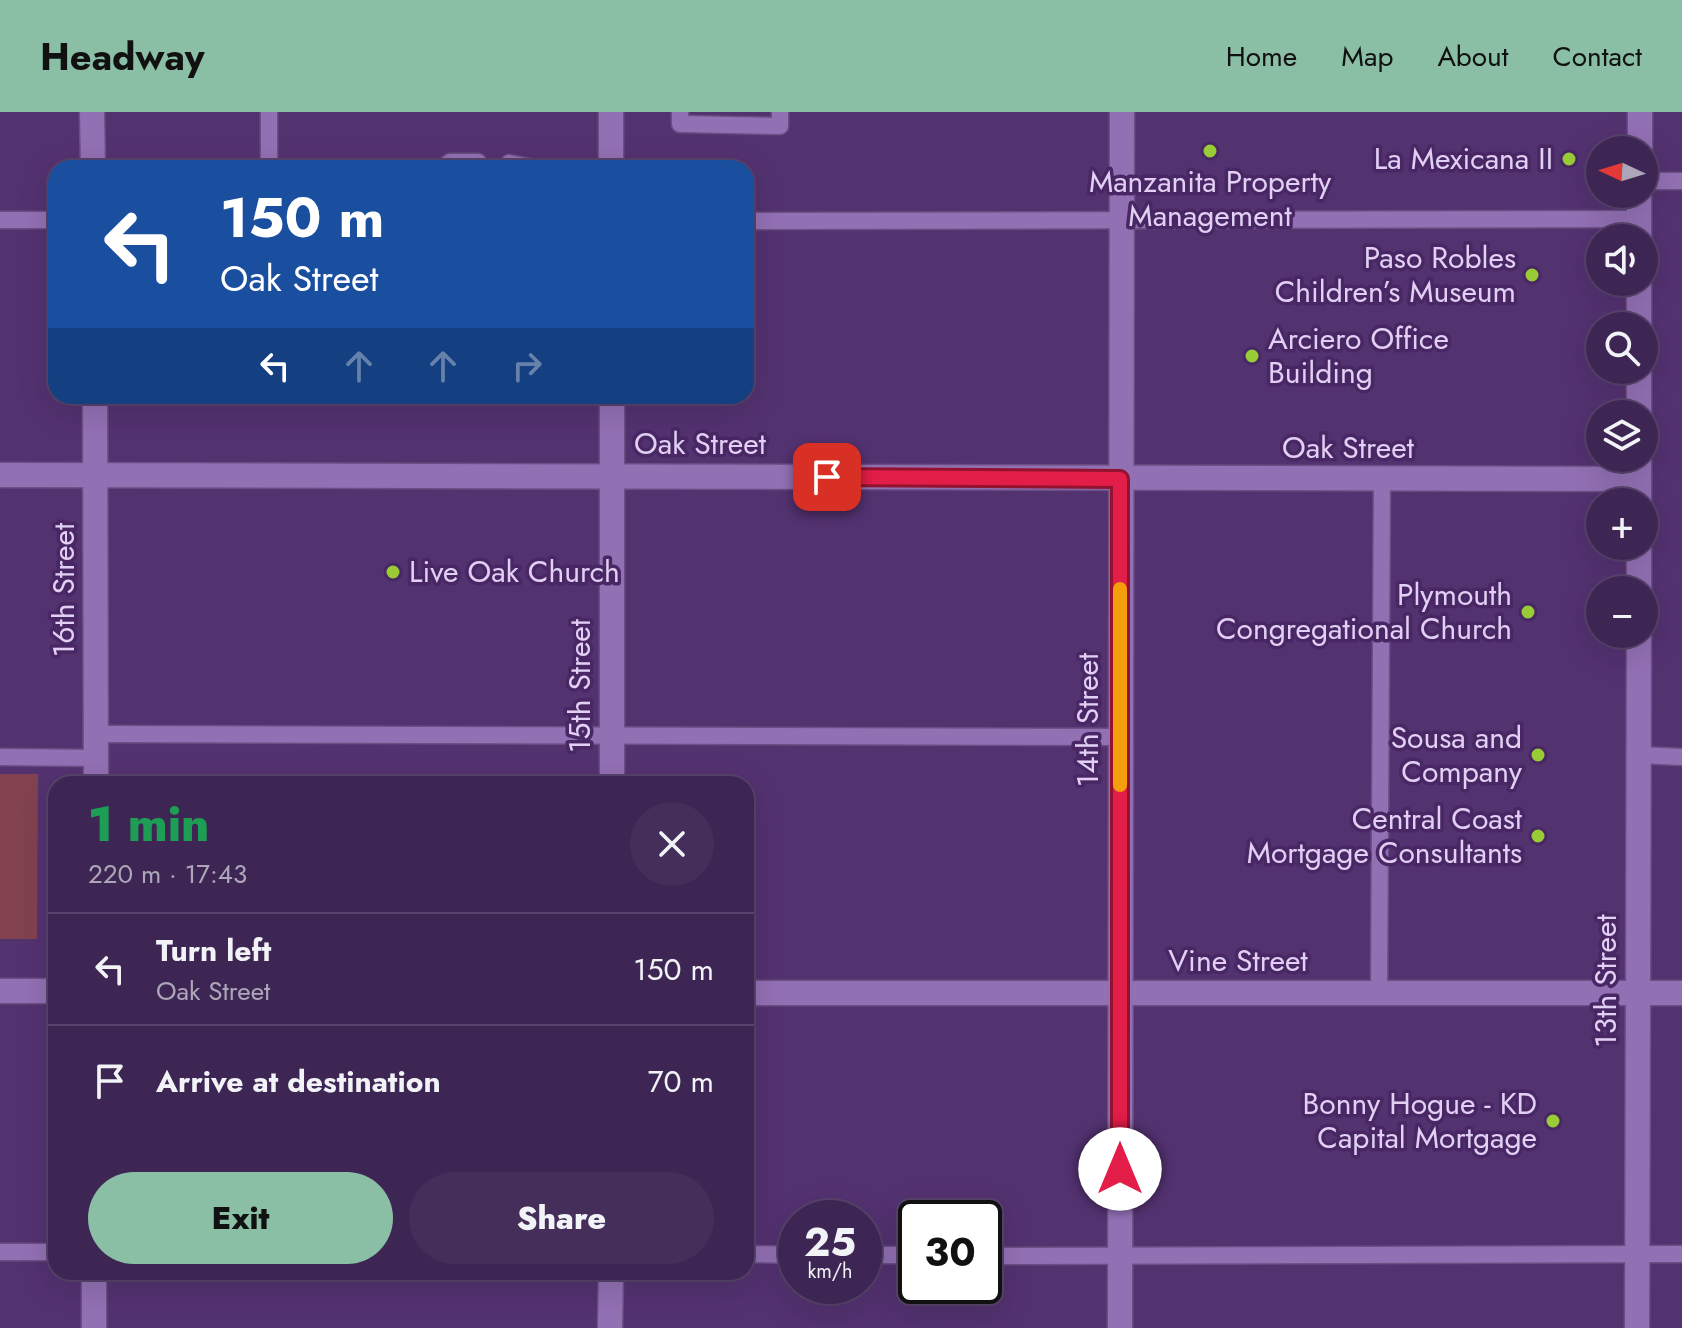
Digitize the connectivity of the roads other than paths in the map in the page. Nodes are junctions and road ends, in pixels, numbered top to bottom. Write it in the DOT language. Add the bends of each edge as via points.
graph roads {
  1 [pos="92,112"];
  2 [pos="269,112"];
  3 [pos="611,112"];
  4 [pos="680,112"];
  5 [pos="780,112"];
  6 [pos="1122,112"];
  7 [pos="1640,112"];
  8 [pos="1640,136"];
  9 [pos="93,160"];
  10 [pos="269,160"];
  11 [pos="611,160"];
  12 [pos="1658,181"];
  13 [pos="1682,181"];
  14 [pos="0,220"];
  15 [pos="48,220"];
  16 [pos="754,221"];
  17 [pos="1120,222"];
  18 [pos="1586,227"];
  19 [pos="95,404"];
  20 [pos="612,404"];
  21 [pos="0,475"];
  22 [pos="95,475"];
  23 [pos="612,476"];
  24 [pos="1120,479"];
  25 [pos="1382,480"];
  26 [pos="1639,480"];
  27 [pos="1639,648"];
  28 [pos="612,735"];
  29 [pos="1120,737"];
  30 [pos="96,746"];
  31 [pos="1638,755"];
  32 [pos="0,757"];
  33 [pos="1682,757"];
  34 [pos="96,776"];
  35 [pos="612,776"];
  36 [pos="0,991"];
  37 [pos="48,991"];
  38 [pos="754,993"];
  39 [pos="1120,993"];
  40 [pos="1379,993"];
  41 [pos="1638,993"];
  42 [pos="1682,993"];
  43 [pos="0,1252"];
  44 [pos="48,1252"];
  45 [pos="754,1254"];
  46 [pos="1637,1254"];
  47 [pos="1682,1254"];
  48 [pos="778,1255"];
  49 [pos="1002,1256"];
  50 [pos="1120,1257"];
  51 [pos="94,1280"];
  52 [pos="611,1280"];
  53 [pos="94,1328"];
  54 [pos="610,1328"];
  55 [pos="1120,1328"];
  56 [pos="1637,1328"];
  1 -- 9 [label="street"];
  2 -- 10 [label="lane"];
  3 -- 11 [label="street"];
  4 -- 5 [label="lane" via="680,124 780,126"];
  6 -- 17 [label="street, 14th Street"];
  7 -- 8 [label="street"];
  12 -- 13 [label="lane"];
  14 -- 15 [label="lane"];
  16 -- 17 [label="lane"];
  17 -- 18 [label="lane"];
  17 -- 24 [label="street, 14th Street"];
  19 -- 22 [label="street, 16th Street"];
  20 -- 23 [label="street, 15th Street"];
  21 -- 22 [label="street, Oak Street"];
  22 -- 23 [label="street, Oak Street"];
  22 -- 30 [label="street, 16th Street"];
  23 -- 24 [label="street, Oak Street"];
  23 -- 28 [label="street, 15th Street"];
  24 -- 25 [label="street, Oak Street"];
  24 -- 29 [label="street, 14th Street"];
  25 -- 26 [label="street, Oak Street"];
  25 -- 40 [label="lane"];
  27 -- 31 [label="street, 13th Street"];
  28 -- 29 [label="lane"];
  28 -- 30 [label="lane"];
  28 -- 35 [label="street, 15th Street"];
  29 -- 39 [label="street, 14th Street"];
  30 -- 32 [label="lane"];
  30 -- 34 [label="street, 16th Street"];
  31 -- 33 [label="lane"];
  31 -- 41 [label="street, 13th Street"];
  36 -- 37 [label="street"];
  38 -- 39 [label="street, Vine Street"];
  39 -- 40 [label="street, Vine Street"];
  39 -- 50 [label="street, 14th Street"];
  40 -- 41 [label="street, Vine Street"];
  41 -- 42 [label="street, Vine Street"];
  41 -- 46 [label="street, 13th Street"];
  43 -- 44 [label="lane"];
  45 -- 48 [label="lane"];
  46 -- 47 [label="lane"];
  46 -- 50 [label="lane"];
  46 -- 56 [label="street, 13th Street"];
  49 -- 50 [label="lane"];
  50 -- 55 [label="street, 14th Street"];
  51 -- 53 [label="street"];
  52 -- 54 [label="street"];
}
